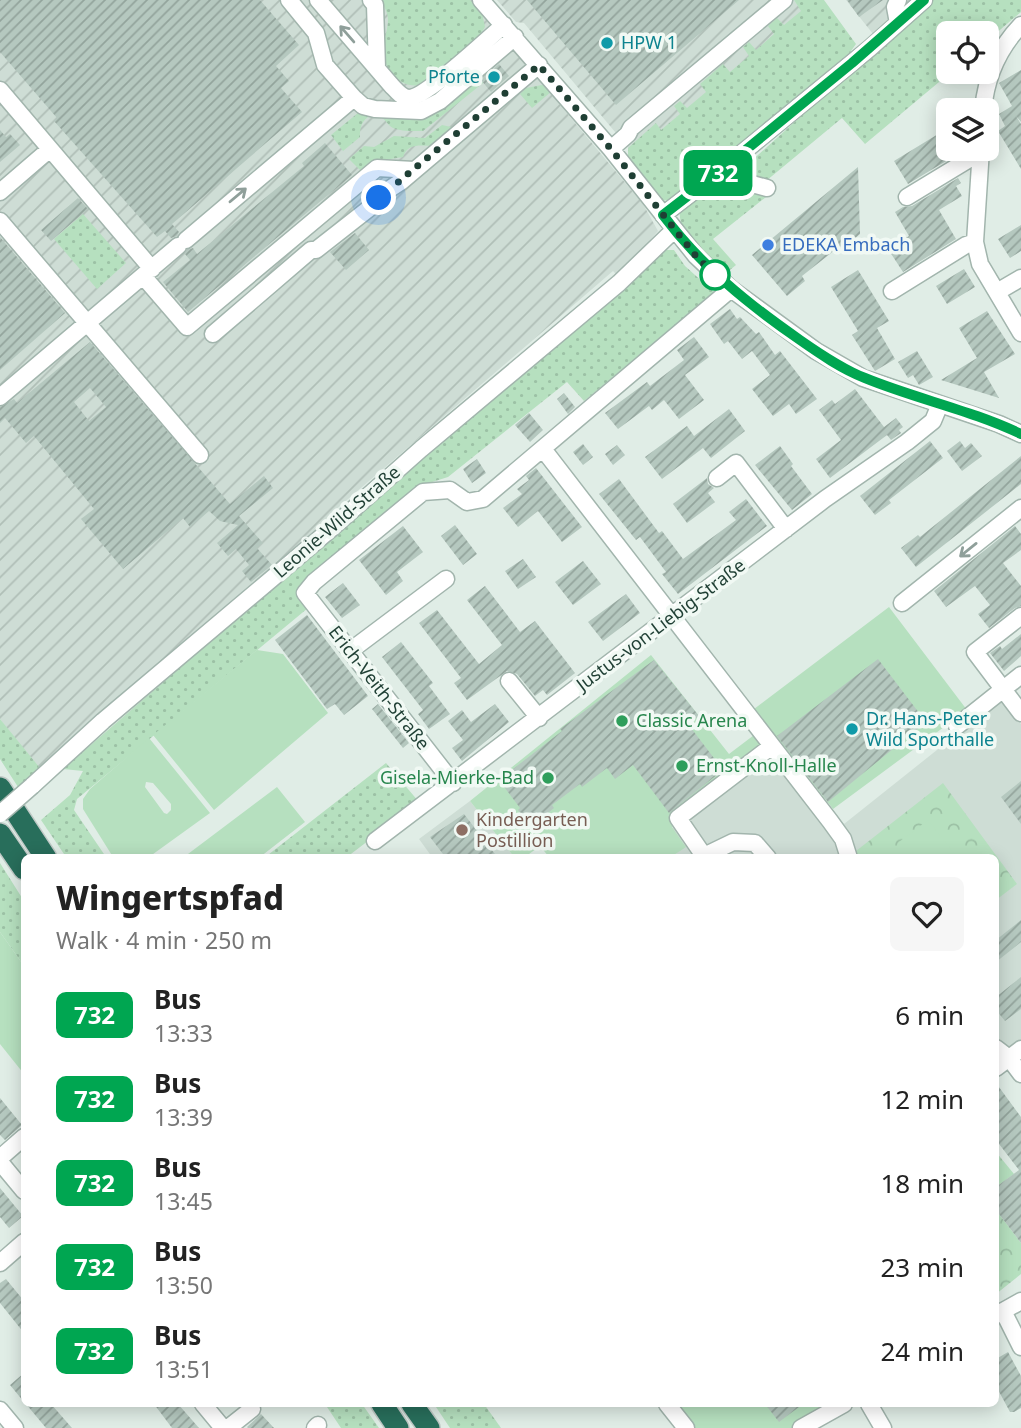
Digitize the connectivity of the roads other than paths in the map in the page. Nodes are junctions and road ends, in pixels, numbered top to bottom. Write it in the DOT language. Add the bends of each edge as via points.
graph roads {
  1 [pos="289,0"];
  2 [pos="318,0"];
  3 [pos="371,0"];
  4 [pos="481,0"];
  5 [pos="785,0"];
  6 [pos="898,0"];
  7 [pos="924,0"];
  8 [pos="898,23"];
  9 [pos="1021,25"];
  10 [pos="509,31"];
  11 [pos="539,65"];
  12 [pos="377,68"];
  13 [pos="0,90"];
  14 [pos="354,98"];
  15 [pos="986,98"];
  16 [pos="649,123"];
  17 [pos="628,134"];
  18 [pos="50,149"];
  19 [pos="611,149"];
  20 [pos="964,161"];
  21 [pos="980,161"];
  22 [pos="720,171"];
  23 [pos="408,175"];
  24 [pos="767,188"];
  25 [pos="0,192"];
  26 [pos="907,197"];
  27 [pos="663,215"];
  28 [pos="0,220"];
  29 [pos="674,230"];
  30 [pos="975,242"];
  31 [pos="148,273"];
  32 [pos="1021,278"];
  33 [pos="731,289"];
  34 [pos="892,291"];
  35 [pos="997,292"];
  36 [pos="88,323"];
  37 [pos="1021,332"];
  38 [pos="213,334"];
  39 [pos="0,397"];
  40 [pos="940,404"];
  41 [pos="1021,434"];
  42 [pos="543,449"];
  43 [pos="200,455"];
  44 [pos="717,478"];
  45 [pos="1021,508"];
  46 [pos="786,529"];
  47 [pos="446,579"];
  48 [pos="902,603"];
  49 [pos="671,616"];
  50 [pos="1021,616"];
  51 [pos="350,652"];
  52 [pos="1021,676"];
  53 [pos="509,681"];
  54 [pos="1003,691"];
  55 [pos="1021,713"];
  56 [pos="539,718"];
  57 [pos="957,726"];
  58 [pos="772,746"];
  59 [pos="453,783"];
  60 [pos="0,788"];
  61 [pos="0,814"];
  62 [pos="0,834"];
  63 [pos="376,841"];
  64 [pos="43,854"];
  65 [pos="701,854"];
  66 [pos="709,854"];
  67 [pos="764,854"];
  68 [pos="847,854"];
  69 [pos="21,865"];
  70 [pos="1009,1058"];
  71 [pos="1021,1074"];
  72 [pos="21,1140"];
  73 [pos="0,1160"];
  74 [pos="21,1187"];
  75 [pos="21,1245"];
  76 [pos="0,1263"];
  77 [pos="1021,1301"];
  78 [pos="999,1313"];
  79 [pos="1021,1347"];
  80 [pos="205,1407"];
  81 [pos="384,1407"];
  82 [pos="414,1407"];
  83 [pos="669,1407"];
  84 [pos="839,1407"];
  85 [pos="871,1407"];
  86 [pos="251,1409"];
  87 [pos="0,1410"];
  88 [pos="15,1428"];
  89 [pos="225,1428"];
  90 [pos="398,1428"];
  91 [pos="429,1428"];
  92 [pos="686,1428"];
  93 [pos="801,1428"];
  94 [pos="883,1428"];
  1 -- 14 [label="street" via="316,33 326,65"];
  12 -- 2 [label="street, one-way"];
  3 -- 12 [label="street" via="375,5"];
  4 -- 10 [label="street"];
  5 -- 17 [label="street"];
  6 -- 8 [label="street"];
  7 -- 8 [label="street"];
  8 -- 22 [label="street"];
  9 -- 15 [label="street" via="996,59"];
  10 -- 11 [label="street"];
  10 -- 12 [label="street" via="416,96 401,95"];
  10 -- 14 [label="street" via="440,101 421,111 375,109"];
  11 -- 19 [label="street"];
  11 -- 23 [label="street"];
  13 -- 18 [label="street"];
  31 -- 14 [label="street, one-way"];
  16 -- 17 [label="street"];
  17 -- 19 [label="street"];
  18 -- 25 [label="street"];
  18 -- 31 [label="street"];
  19 -- 27 [label="street"];
  20 -- 26 [label="street"];
  21 -- 30 [label="street"];
  22 -- 24 [label="street"];
  22 -- 27 [label="street"];
  23 -- 31 [label="street" via="377,168 187,327"];
  23 -- 38 [label="street" via="377,208 311,250"];
  27 -- 29 [label="street"];
  28 -- 36 [label="street"];
  29 -- 33 [label="street"];
  29 -- 61 [label="street, Leonie-Wild-Straße, bridge" via="619,284 103,721"];
  30 -- 34 [label="street"];
  30 -- 35 [label="street"];
  31 -- 36 [label="street"];
  32 -- 35 [label="street"];
  33 -- 40 [label="street" via="816,351 863,378"];
  33 -- 42 [label="street"];
  35 -- 37 [label="street"];
  36 -- 39 [label="street"];
  36 -- 43 [label="street"];
  40 -- 41 [label="street"];
  40 -- 46 [label="street, Justus-von-Liebig-Straße" via="933,421"];
  42 -- 49 [label="street"];
  42 -- 51 [label="street, Erich-Veith-Straße" via="483,499 467,502 450,490 423,492 314,582 305,593"];
  44 -- 46 [label="street" via="736,463"];
  45 -- 48 [label="street, one-way"];
  46 -- 49 [label="street, Justus-von-Liebig-Straße"];
  47 -- 51 [label="street"];
  49 -- 56 [label="street, Justus-von-Liebig-Straße"];
  49 -- 58 [label="street"];
  50 -- 54 [label="street" via="975,652"];
  51 -- 59 [label="street, Erich-Veith-Straße"];
  52 -- 54 [label="street"];
  53 -- 56 [label="street"];
  54 -- 55 [label="street"];
  54 -- 57 [label="street"];
  56 -- 59 [label="street, Justus-von-Liebig-Straße"];
  58 -- 65 [label="street" via="678,818"];
  58 -- 68 [label="street" via="841,837"];
  59 -- 63 [label="street, Justus-von-Liebig-Straße"];
  60 -- 64 [label="highway"];
  62 -- 69 [label="highway"];
  66 -- 67 [label="street" via="733,842 755,844"];
  70 -- 71 [label="street"];
  72 -- 73 [label="street"];
  73 -- 74 [label="street"];
  75 -- 76 [label="street"];
  77 -- 78 [label="street"];
  78 -- 79 [label="street"];
  80 -- 89 [label="street"];
  81 -- 90 [label="highway"];
  82 -- 91 [label="highway"];
  83 -- 92 [label="street"];
  84 -- 93 [label="street"];
  85 -- 94 [label="street"];
  86 -- 89 [label="street"];
  87 -- 88 [label="street"];
}
